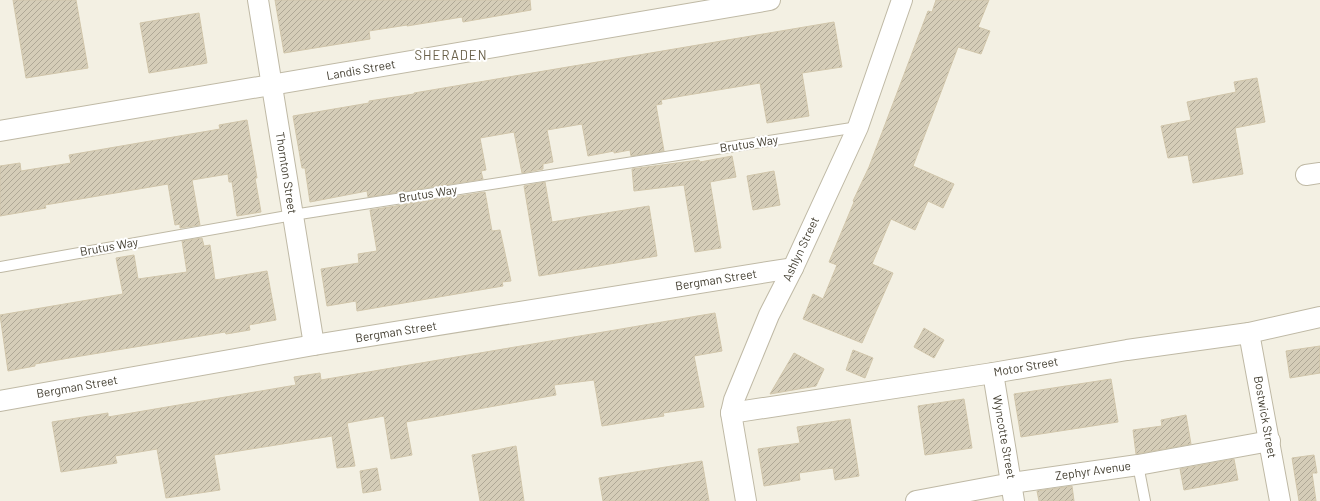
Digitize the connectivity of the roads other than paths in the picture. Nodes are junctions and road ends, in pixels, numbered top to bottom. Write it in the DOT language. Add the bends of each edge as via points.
graph roads {
  1 [pos="258,0"];
  2 [pos="770,0"];
  3 [pos="902,0"];
  4 [pos="272,86"];
  5 [pos="858,127"];
  6 [pos="0,132"];
  7 [pos="293,215"];
  8 [pos="0,267"];
  9 [pos="793,268"];
  10 [pos="1320,317"];
  11 [pos="1249,334"];
  12 [pos="314,345"];
  13 [pos="993,373"];
  14 [pos="0,401"];
  15 [pos="731,413"];
  16 [pos="1270,441"];
  17 [pos="1138,465"];
  18 [pos="1013,492"];
  19 [pos="746,501"];
  20 [pos="916,501"];
  21 [pos="1145,501"];
  22 [pos="1280,501"];
  1 -- 4 [label="street, Thornton Street"];
  2 -- 4 [label="street, Landis Street"];
  3 -- 5 [label="street, Ashlyn Street"];
  4 -- 6 [label="street, Landis Street"];
  4 -- 7 [label="street, Thornton Street"];
  5 -- 7 [label="lane, Brutus Way"];
  5 -- 9 [label="street, Ashlyn Street"];
  7 -- 8 [label="lane, Brutus Way"];
  7 -- 12 [label="street, Thornton Street"];
  9 -- 12 [label="street, Bergman Street"];
  9 -- 15 [label="street, Ashlyn Street" via="769,315"];
  10 -- 11 [label="street, Motor Street"];
  11 -- 13 [label="street, Motor Street" via="1127,350"];
  11 -- 16 [label="street, Bostwick Street"];
  12 -- 14 [label="street, Bergman Street"];
  13 -- 15 [label="street, Motor Street"];
  13 -- 18 [label="street, Wyncotte Street"];
  15 -- 19 [label="street, Ashlyn Street"];
  16 -- 17 [label="street, Zephyr Avenue"];
  16 -- 22 [label="street, Bostwick Street"];
  17 -- 18 [label="street, Zephyr Avenue"];
  17 -- 21 [label="lane"];
  18 -- 20 [label="street, Zephyr Avenue"];
}
